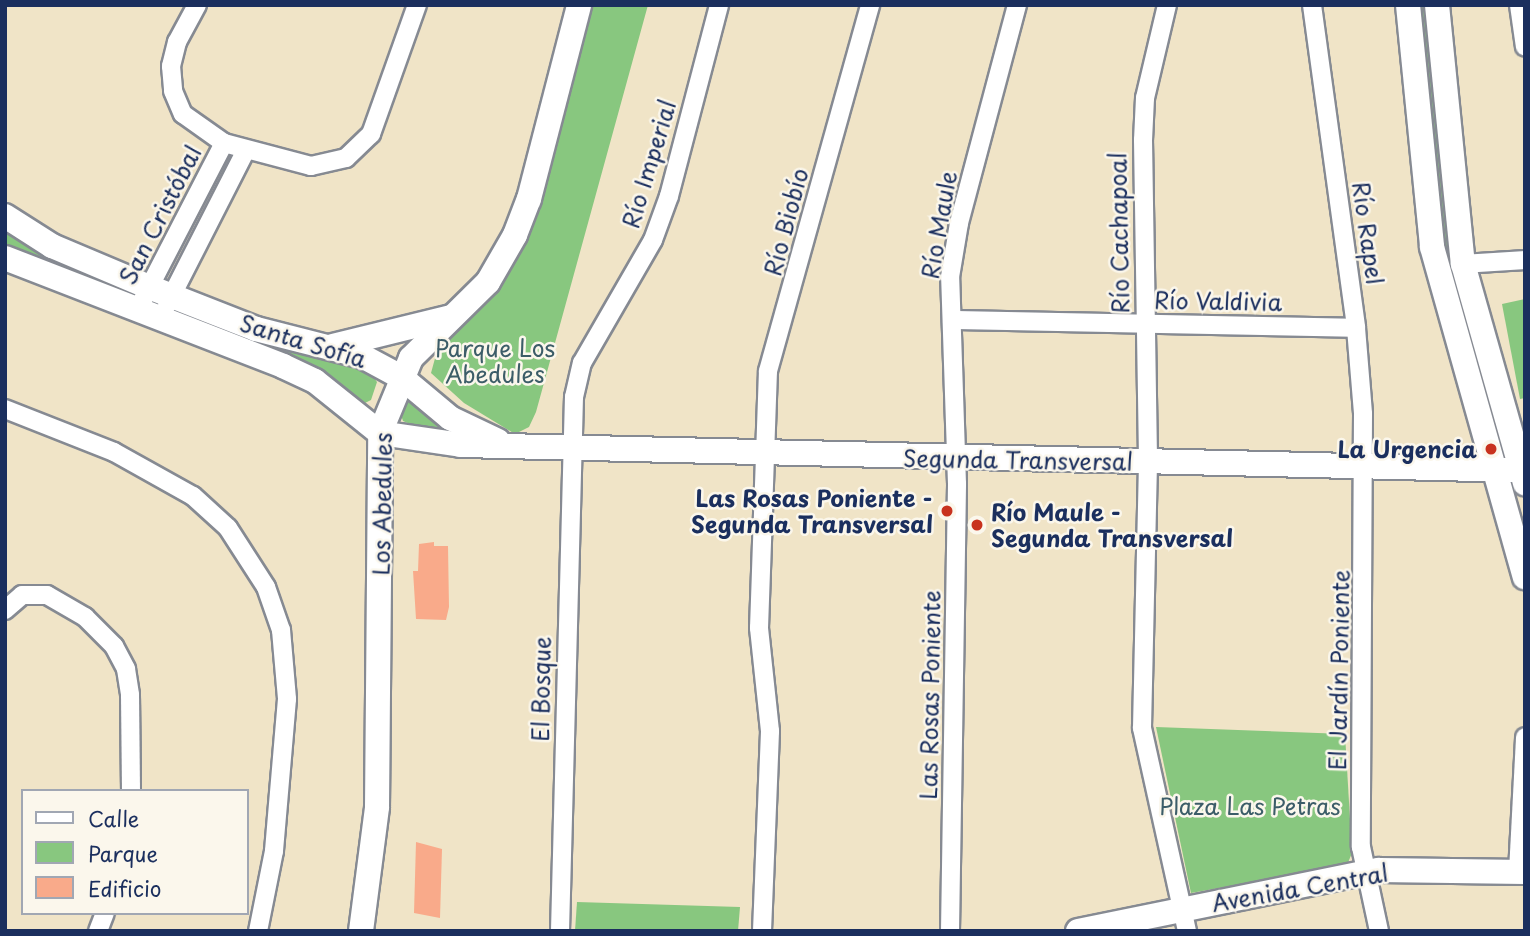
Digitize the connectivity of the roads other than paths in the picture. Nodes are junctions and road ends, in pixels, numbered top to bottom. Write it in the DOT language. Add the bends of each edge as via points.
graph roads {
  1 [pos="197,5"];
  2 [pos="417,5"];
  3 [pos="579,5"];
  4 [pos="719,5"];
  5 [pos="870,5"];
  6 [pos="1017,5"];
  7 [pos="1167,5"];
  8 [pos="1312,5"];
  9 [pos="1408,5"];
  10 [pos="1437,5"];
  11 [pos="1519,5"];
  12 [pos="1525,47"];
  13 [pos="225,144"];
  14 [pos="246,152"];
  15 [pos="5,216"];
  16 [pos="5,258"];
  17 [pos="1525,260"];
  18 [pos="1463,264"];
  19 [pos="161,291"];
  20 [pos="149,314"];
  21 [pos="452,317"];
  22 [pos="952,320"];
  23 [pos="1144,324"];
  24 [pos="1356,328"];
  25 [pos="330,347"];
  26 [pos="401,377"];
  27 [pos="5,409"];
  28 [pos="5,422"];
  29 [pos="43,422"];
  30 [pos="380,433"];
  31 [pos="512,446"];
  32 [pos="570,448"];
  33 [pos="763,454"];
  34 [pos="957,459"];
  35 [pos="1148,463"];
  36 [pos="1366,467"];
  37 [pos="1494,470"];
  38 [pos="1523,475"];
  39 [pos="1525,577"];
  40 [pos="5,610"];
  41 [pos="1525,737"];
  42 [pos="131,789"];
  43 [pos="1521,872"];
  44 [pos="1366,873"];
  45 [pos="1185,920"];
  46 [pos="258,931"];
  47 [pos="361,931"];
  48 [pos="560,931"];
  49 [pos="762,931"];
  50 [pos="950,931"];
  51 [pos="1078,931"];
  52 [pos="1379,931"];
  1 -- 13 [label="street, San Cristóbal" via="173,54 173,91 191,124"];
  2 -- 14 [label="street, San Cristóbal" via="371,134 356,151 335,163 311,166"];
  3 -- 21 [label="street, Los Abedules" via="529,199 515,235 488,282"];
  4 -- 32 [label="street, Río Imperial" via="653,240 578,377"];
  5 -- 33 [label="street, Río Biobío" via="768,371"];
  6 -- 22 [label="street, Río Maule" via="959,223 950,277"];
  7 -- 23 [label="street, Río Cachapoal" via="1145,98"];
  8 -- 24 [label="street, Río Rapel"];
  9 -- 37 [label="street" via="1432,247"];
  10 -- 18 [label="street"];
  11 -- 12 [label="street"];
  13 -- 14 [label="street, San Cristóbal"];
  13 -- 19 [label="street, San Cristóbal"];
  14 -- 19 [label="street, San Cristóbal"];
  15 -- 19 [label="street, Santa Sofía" via="52,246"];
  16 -- 20 [label="street, Santa Sofía"];
  17 -- 18 [label="street"];
  18 -- 38 [label="street"];
  19 -- 20 [label="street, San Cristóbal"];
  19 -- 25 [label="street, Santa Sofía" via="256,329"];
  20 -- 30 [label="street, Santa Sofía" via="315,380"];
  21 -- 25 [label="street"];
  21 -- 26 [label="street, Los Abedules" via="411,358"];
  22 -- 23 [label="street, Río Valdivia"];
  22 -- 34 [label="street, Río Maule"];
  23 -- 24 [label="street, Río Valdivia"];
  23 -- 35 [label="street, Río Cachapoal"];
  24 -- 36 [label="street, Río Rapel"];
  25 -- 26 [label="street, Santa Sofía" via="362,356"];
  26 -- 30 [label="street, Los Abedules"];
  26 -- 31 [label="street, Santa Sofía" via="450,418"];
  27 -- 29 [label="street"];
  28 -- 29 [label="street"];
  29 -- 46 [label="street" via="114,452 193,496 228,528 266,587 281,630 287,699 274,851"];
  30 -- 31 [label="street" via="461,445"];
  30 -- 47 [label="street, Los Abedules" via="377,807"];
  31 -- 32 [label="street, Segunda Transversal"];
  32 -- 33 [label="street, Segunda Transversal"];
  32 -- 48 [label="street, El Bosque"];
  33 -- 34 [label="street, Segunda Transversal"];
  33 -- 49 [label="street, Río Biobío" via="758,628 770,731"];
  34 -- 35 [label="street, Segunda Transversal"];
  34 -- 50 [label="street, Las Rosas Poniente"];
  35 -- 36 [label="street, Segunda Transversal"];
  35 -- 45 [label="street, Río Cachapoal" via="1143,741"];
  36 -- 37 [label="street, Segunda Transversal"];
  36 -- 44 [label="street, El Jardín Poniente" via="1361,846"];
  37 -- 38 [label="street, Segunda Transversal"];
  37 -- 39 [label="street"];
  40 -- 42 [label="street" via="22,595 47,595 85,617 114,646 126,669 130,695"];
  41 -- 43 [label="street"];
  43 -- 44 [label="street, Avenida Central"];
  44 -- 45 [label="street, Avenida Central"];
  44 -- 52 [label="street, El Jardín Poniente"];
  45 -- 51 [label="street, Avenida Central"];
}
